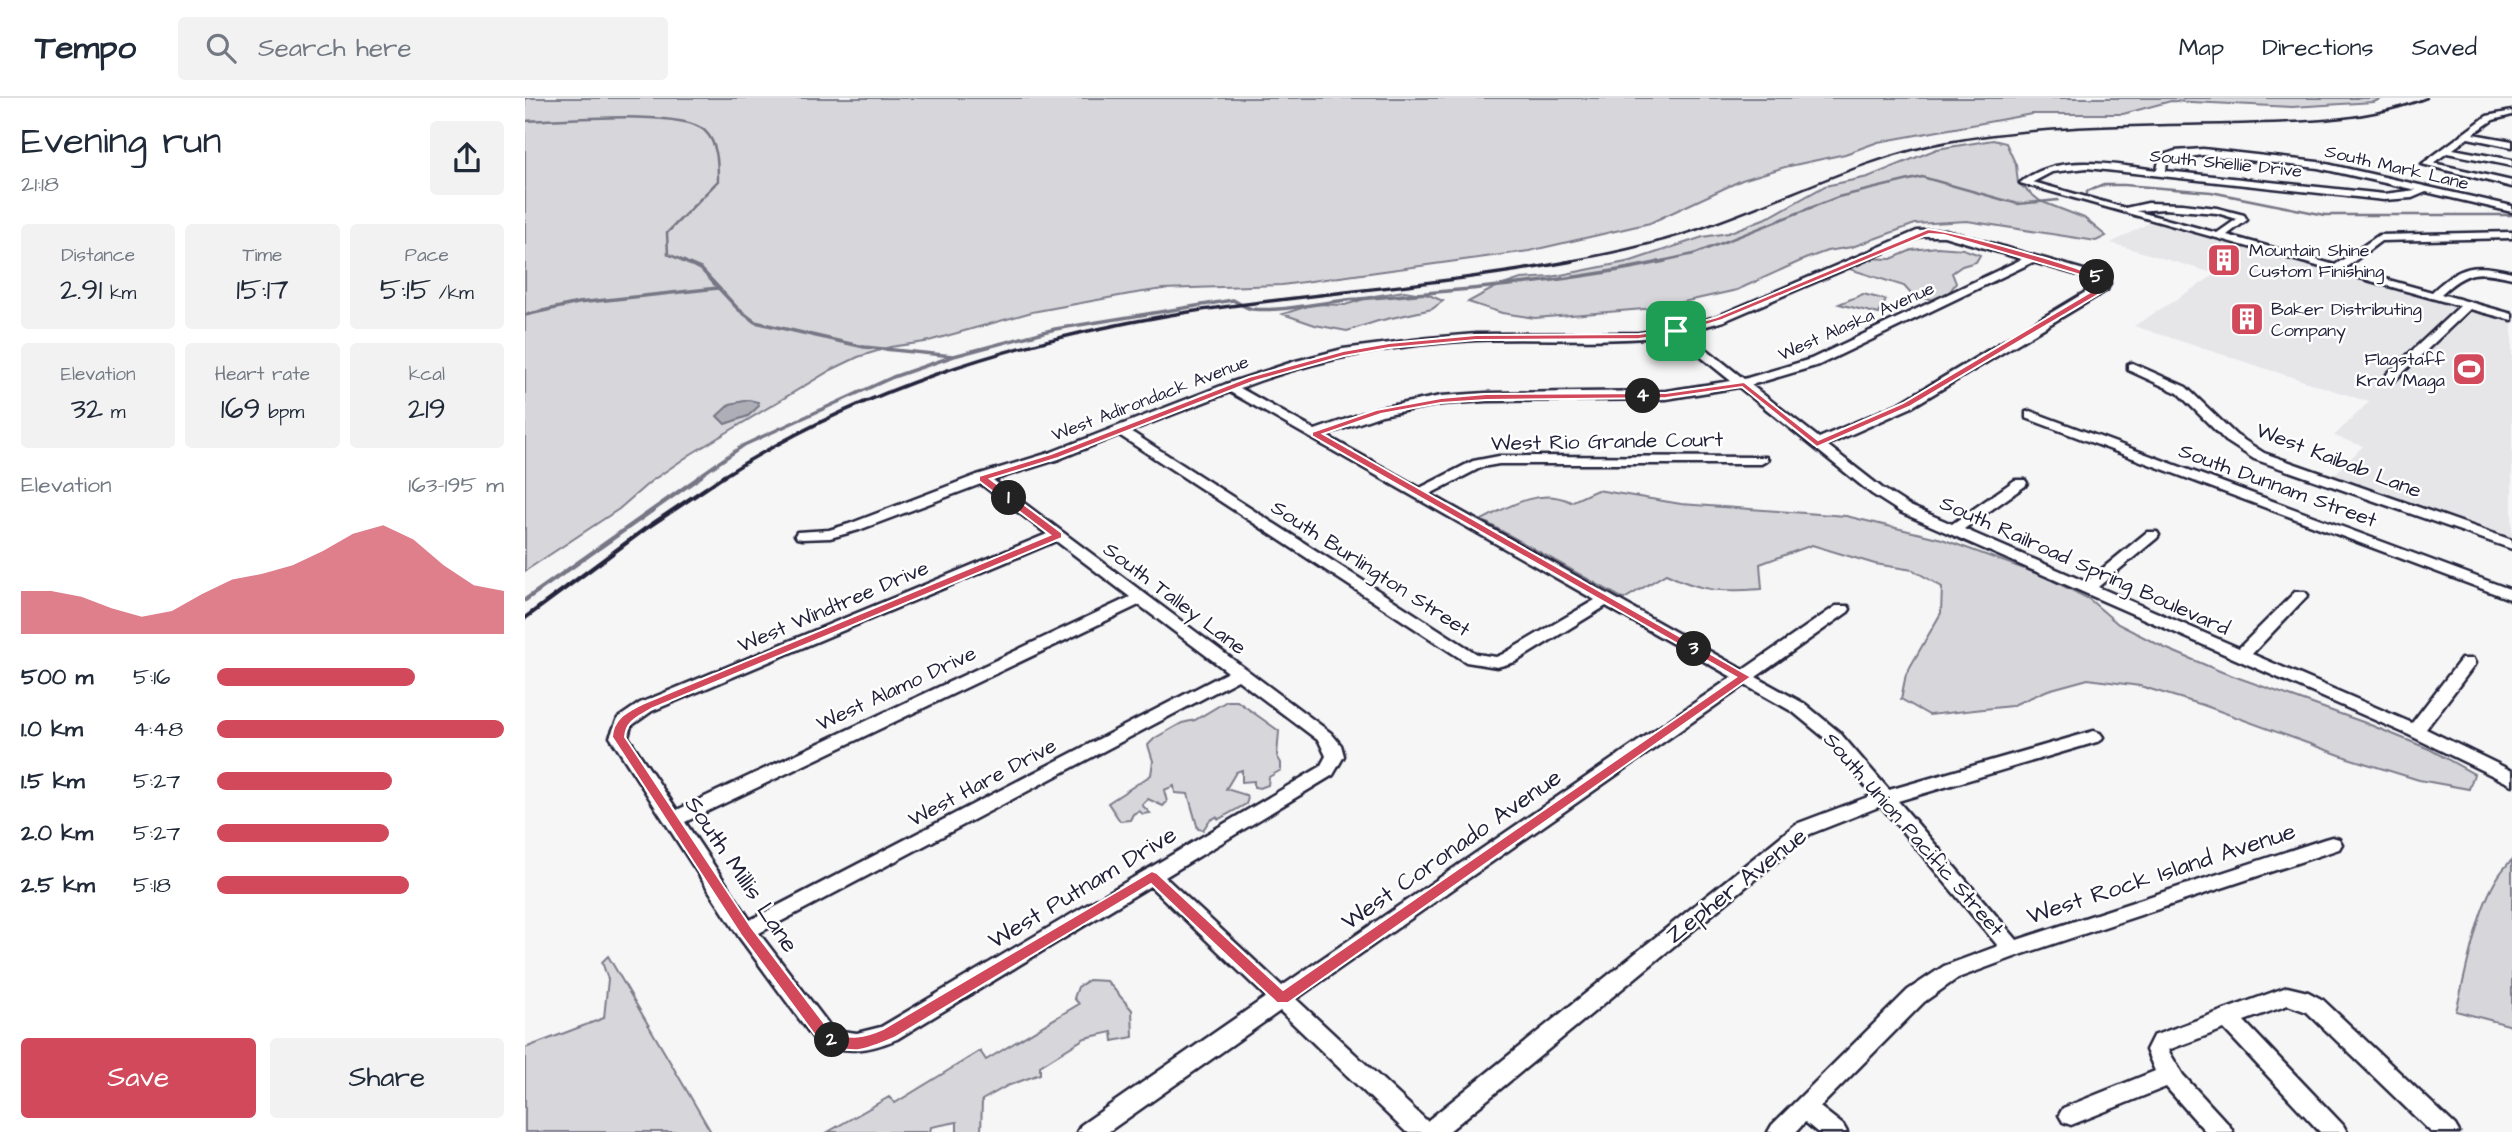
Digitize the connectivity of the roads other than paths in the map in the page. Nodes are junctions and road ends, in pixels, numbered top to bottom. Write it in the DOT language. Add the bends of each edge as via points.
graph roads {
  1 [pos="2512,113"];
  2 [pos="2486,121"];
  3 [pos="2503,124"];
  4 [pos="2466,135"];
  5 [pos="2512,144"];
  6 [pos="2446,150"];
  7 [pos="2512,163"];
  8 [pos="2161,172"];
  9 [pos="2512,184"];
  10 [pos="2425,189"];
  11 [pos="2512,209"];
  12 [pos="2124,211"];
  13 [pos="2512,235"];
  14 [pos="2218,237"];
  15 [pos="2032,258"];
  16 [pos="2336,270"];
  17 [pos="2512,275"];
  18 [pos="2433,296"];
  19 [pos="2468,305"];
  20 [pos="2512,317"];
  21 [pos="1676,331"];
  22 [pos="2132,367"];
  23 [pos="2391,377"];
  24 [pos="1744,384"];
  25 [pos="1230,387"];
  26 [pos="2030,415"];
  27 [pos="1119,430"];
  28 [pos="1315,434"];
  29 [pos="1817,444"];
  30 [pos="1761,460"];
  31 [pos="982,478"];
  32 [pos="2020,483"];
  33 [pos="1419,494"];
  34 [pos="1953,530"];
  35 [pos="802,535"];
  36 [pos="1058,535"];
  37 [pos="2152,535"];
  38 [pos="2512,545"];
  39 [pos="2087,589"];
  40 [pos="2300,595"];
  41 [pos="2512,595"];
  42 [pos="1139,599"];
  43 [pos="1607,599"];
  44 [pos="1842,609"];
  45 [pos="2241,656"];
  46 [pos="2467,663"];
  47 [pos="1239,673"];
  48 [pos="1745,677"];
  49 [pos="625,719"];
  50 [pos="2415,731"];
  51 [pos="2094,737"];
  52 [pos="1335,756"];
  53 [pos="2512,779"];
  54 [pos="1888,799"];
  55 [pos="673,820"];
  56 [pos="2332,844"];
  57 [pos="1152,876"];
  58 [pos="746,931"];
  59 [pos="2013,949"];
  60 [pos="1282,999"];
  61 [pos="2226,1017"];
  62 [pos="845,1045"];
  63 [pos="2171,1075"];
  64 [pos="1804,1108"];
  65 [pos="2071,1115"];
  66 [pos="1089,1132"];
  67 [pos="1422,1132"];
  68 [pos="1431,1132"];
  69 [pos="1780,1132"];
  70 [pos="1835,1132"];
  71 [pos="2221,1132"];
  72 [pos="2335,1132"];
  73 [pos="2447,1132"];
  1 -- 2 [label="street"];
  2 -- 3 [label="street"];
  2 -- 4 [label="street"];
  4 -- 5 [label="street"];
  4 -- 6 [label="street"];
  6 -- 7 [label="street"];
  6 -- 9 [label="street" via="2426,164"];
  8 -- 10 [label="street, South Shellie Drive" via="2384,197"];
  8 -- 10 [label="street, South Mark Lane" via="2161,162 2168,156 2203,152 2328,166"];
  8 -- 12 [label="street, South Shellie Drive" via="2071,166 2045,171 2025,183"];
  10 -- 11 [label="street, South Mark Lane"];
  12 -- 14 [label="street"];
  12 -- 14 [label="street" via="2152,205 2241,217"];
  13 -- 16 [label="street" via="2379,238"];
  14 -- 16 [label="street"];
  15 -- 21 [label="street, West Adirondack Avenue" via="1945,233 1921,233 1720,319"];
  15 -- 24 [label="street, West Alaska Avenue" via="1815,362"];
  15 -- 29 [label="street" via="2105,283 1906,405"];
  16 -- 18 [label="street"];
  17 -- 18 [label="street" via="2466,270"];
  18 -- 19 [label="street"];
  19 -- 20 [label="street"];
  19 -- 23 [label="street"];
  21 -- 24 [label="street, South Railroad Spring Boulevard"];
  21 -- 25 [label="street, West Adirondack Avenue" via="1639,336 1476,337 1389,345 1300,364"];
  22 -- 38 [label="street, West Kaibab Lane" via="2182,390 2231,438 2259,456"];
  24 -- 28 [label="street, West Alaska Avenue" via="1666,395 1441,400 1379,412"];
  24 -- 29 [label="street, South Railroad Spring Boulevard"];
  25 -- 27 [label="street, West Adirondack Avenue"];
  25 -- 28 [label="street, South Union Pacific Street"];
  26 -- 41 [label="street, South Dunnam Street"];
  27 -- 31 [label="street, West Adirondack Avenue"];
  27 -- 43 [label="street, South Burlington Street" via="1472,658 1497,662 1509,658"];
  28 -- 33 [label="street, South Union Pacific Street"];
  29 -- 34 [label="street, South Railroad Spring Boulevard" via="1888,499"];
  30 -- 33 [label="street, West Rio Grande Court" via="1499,460 1478,464"];
  31 -- 35 [label="street, West Adirondack Avenue" via="854,527"];
  31 -- 36 [label="street, South Talley Lane"];
  32 -- 34 [label="street"];
  33 -- 43 [label="street, South Union Pacific Street"];
  34 -- 39 [label="street, South Railroad Spring Boulevard"];
  36 -- 42 [label="street, South Talley Lane"];
  36 -- 49 [label="street, West Windtree Drive" via="646,706"];
  37 -- 39 [label="street"];
  39 -- 45 [label="street, South Railroad Spring Boulevard"];
  40 -- 45 [label="street"];
  42 -- 47 [label="street, South Talley Lane"];
  42 -- 55 [label="street, West Alamo Drive"];
  43 -- 48 [label="street, South Union Pacific Street"];
  44 -- 48 [label="street, West Coronado Avenue"];
  45 -- 50 [label="street, South Railroad Spring Boulevard"];
  46 -- 50 [label="street"];
  47 -- 52 [label="street, South Talley Lane" via="1325,737"];
  47 -- 58 [label="street, West Hare Drive"];
  48 -- 54 [label="street, South Union Pacific Street" via="1819,724"];
  48 -- 60 [label="street, West Coronado Avenue"];
  49 -- 55 [label="street, South Millis Lane" via="619,737"];
  50 -- 53 [label="street, South Railroad Spring Boulevard"];
  51 -- 54 [label="street, Zepher Avenue"];
  52 -- 57 [label="street, West Putnam Drive" via="1327,771"];
  54 -- 59 [label="street, South Union Pacific Street"];
  54 -- 68 [label="street, Zepher Avenue" via="1803,829"];
  55 -- 58 [label="street, South Millis Lane"];
  56 -- 59 [label="street, West Rock Island Avenue"];
  57 -- 60 [label="street"];
  57 -- 62 [label="street, West Putnam Drive" via="889,1033"];
  58 -- 62 [label="street, South Millis Lane" via="825,1037"];
  59 -- 64 [label="street, West Rock Island Avenue" via="1932,983"];
  60 -- 66 [label="street, West Coronado Avenue"];
  60 -- 67 [label="street"];
  61 -- 63 [label="street" via="2161,1043 2159,1059"];
  61 -- 72 [label="street"];
  61 -- 73 [label="street" via="2287,996 2300,998 2315,1006"];
  63 -- 65 [label="street"];
  63 -- 71 [label="street"];
  64 -- 69 [label="street, West Rock Island Avenue"];
  64 -- 70 [label="street"];
}
